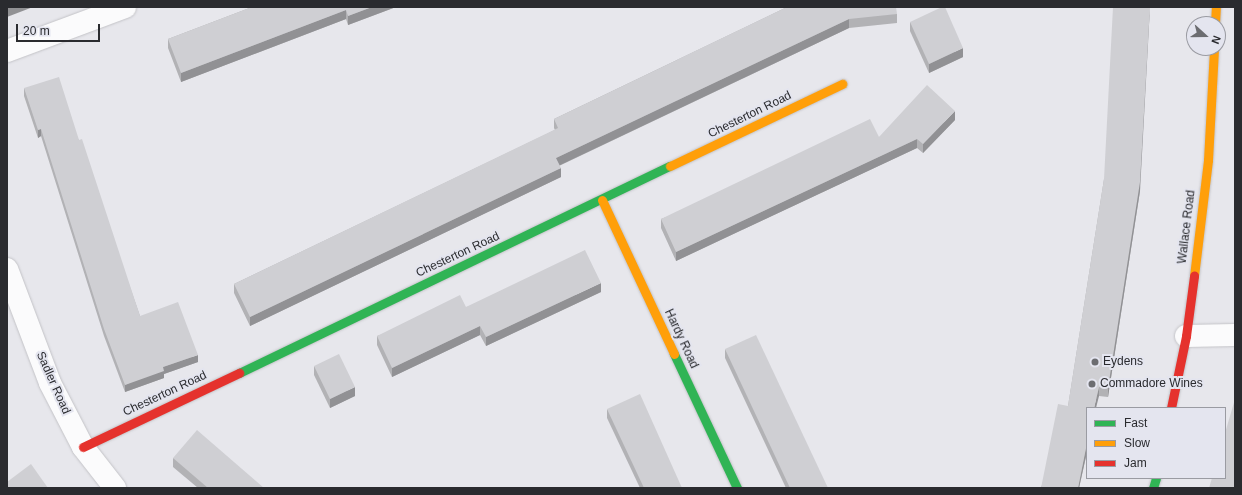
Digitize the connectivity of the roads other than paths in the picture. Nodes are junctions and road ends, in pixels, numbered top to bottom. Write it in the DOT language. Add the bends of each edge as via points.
graph roads {
  1 [pos="125,7"];
  2 [pos="7,51"];
  3 [pos="1214,56"];
  4 [pos="842,84"];
  5 [pos="602,200"];
  6 [pos="7,269"];
  7 [pos="1235,335"];
  8 [pos="1186,336"];
  9 [pos="1171,407"];
  10 [pos="83,447"];
  11 [pos="115,488"];
  12 [pos="737,488"];
  1 -- 2 [label="street"];
  3 -- 8 [label="street, Wallace Road" via="1208,160"];
  4 -- 5 [label="street, Chesterton Road"];
  5 -- 10 [label="street, Chesterton Road"];
  5 -- 12 [label="street, Hardy Road"];
  6 -- 10 [label="street, Sadler Road" via="50,383"];
  7 -- 8 [label="street"];
  8 -- 9 [label="street, Wallace Road"];
  10 -- 11 [label="street, Sadler Road"];
}
